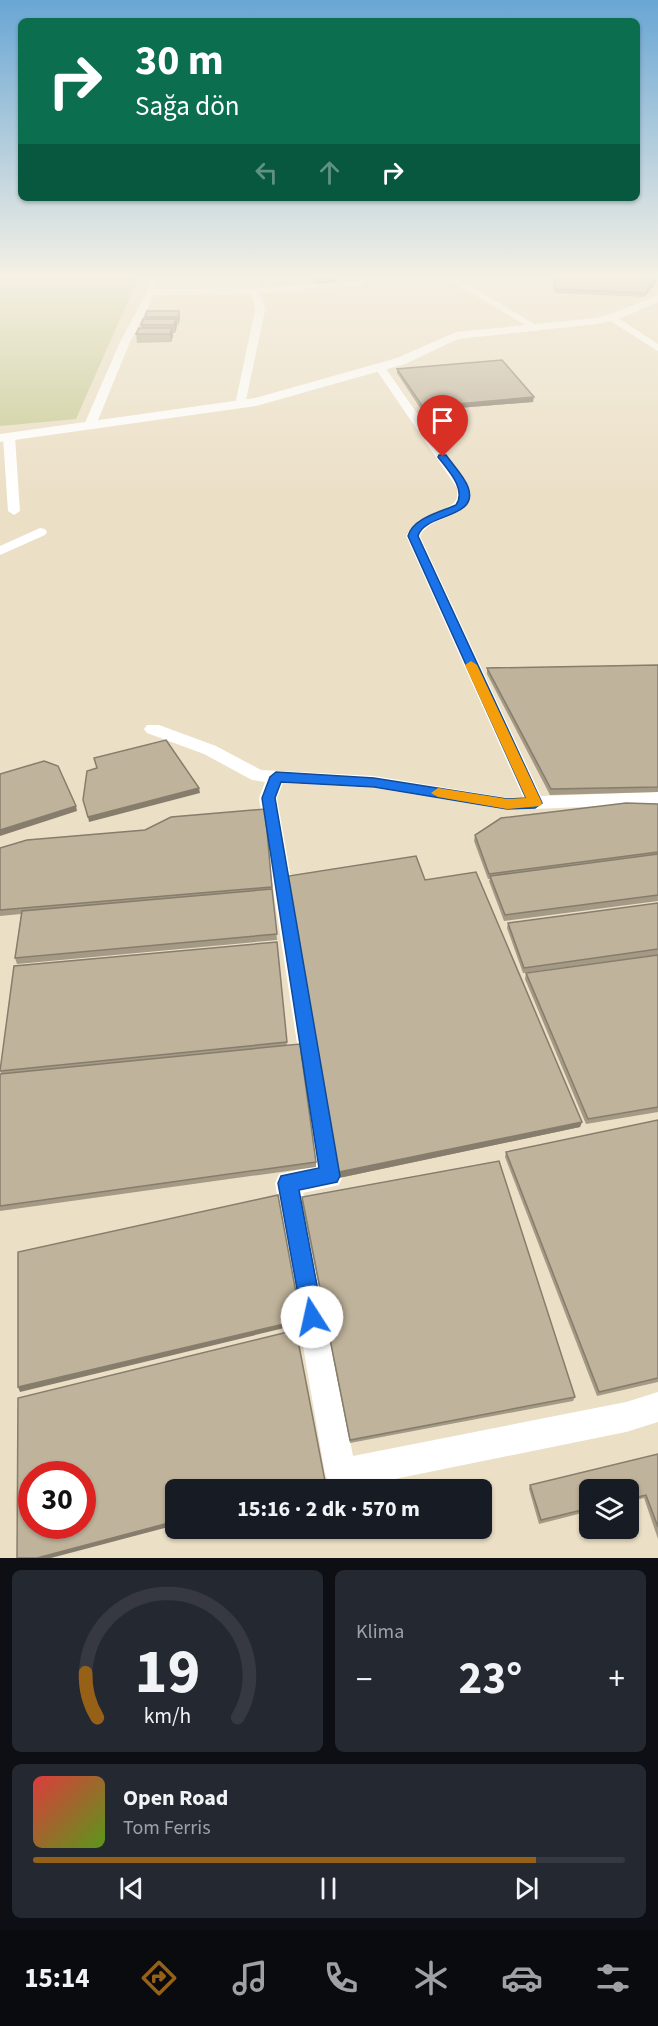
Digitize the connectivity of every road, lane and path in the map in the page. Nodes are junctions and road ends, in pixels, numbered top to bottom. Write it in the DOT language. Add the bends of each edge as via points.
graph roads {
  1 [pos="122,349"];
  2 [pos="252,349"];
  3 [pos="430,349"];
  4 [pos="380,368"];
  5 [pos="240,405"];
  6 [pos="90,425"];
  7 [pos="5,437"];
  8 [pos="14,511"];
  9 [pos="40,532"];
  10 [pos="0,551"];
  11 [pos="153,729"];
  12 [pos="276,777"];
  13 [pos="658,798"];
  14 [pos="535,803"];
  15 [pos="658,1407"];
  1 -- 6 [label="street"];
  2 -- 5 [label="street"];
  3 -- 4 [label="street"];
  4 -- 5 [label="street"];
  4 -- 14 [label="street" via="463,488 464,500 459,507 420,524 413,536"];
  5 -- 6 [label="street"];
  6 -- 7 [label="street"];
  7 -- 8 [label="street"];
  9 -- 10 [label="street"];
  11 -- 12 [label="street" via="210,750 258,776"];
  12 -- 14 [label="street" via="374,782 507,804"];
  12 -- 15 [label="street" via="268,798 330,1176 288,1183 341,1474 626,1417"];
  13 -- 14 [label="street"];
}
